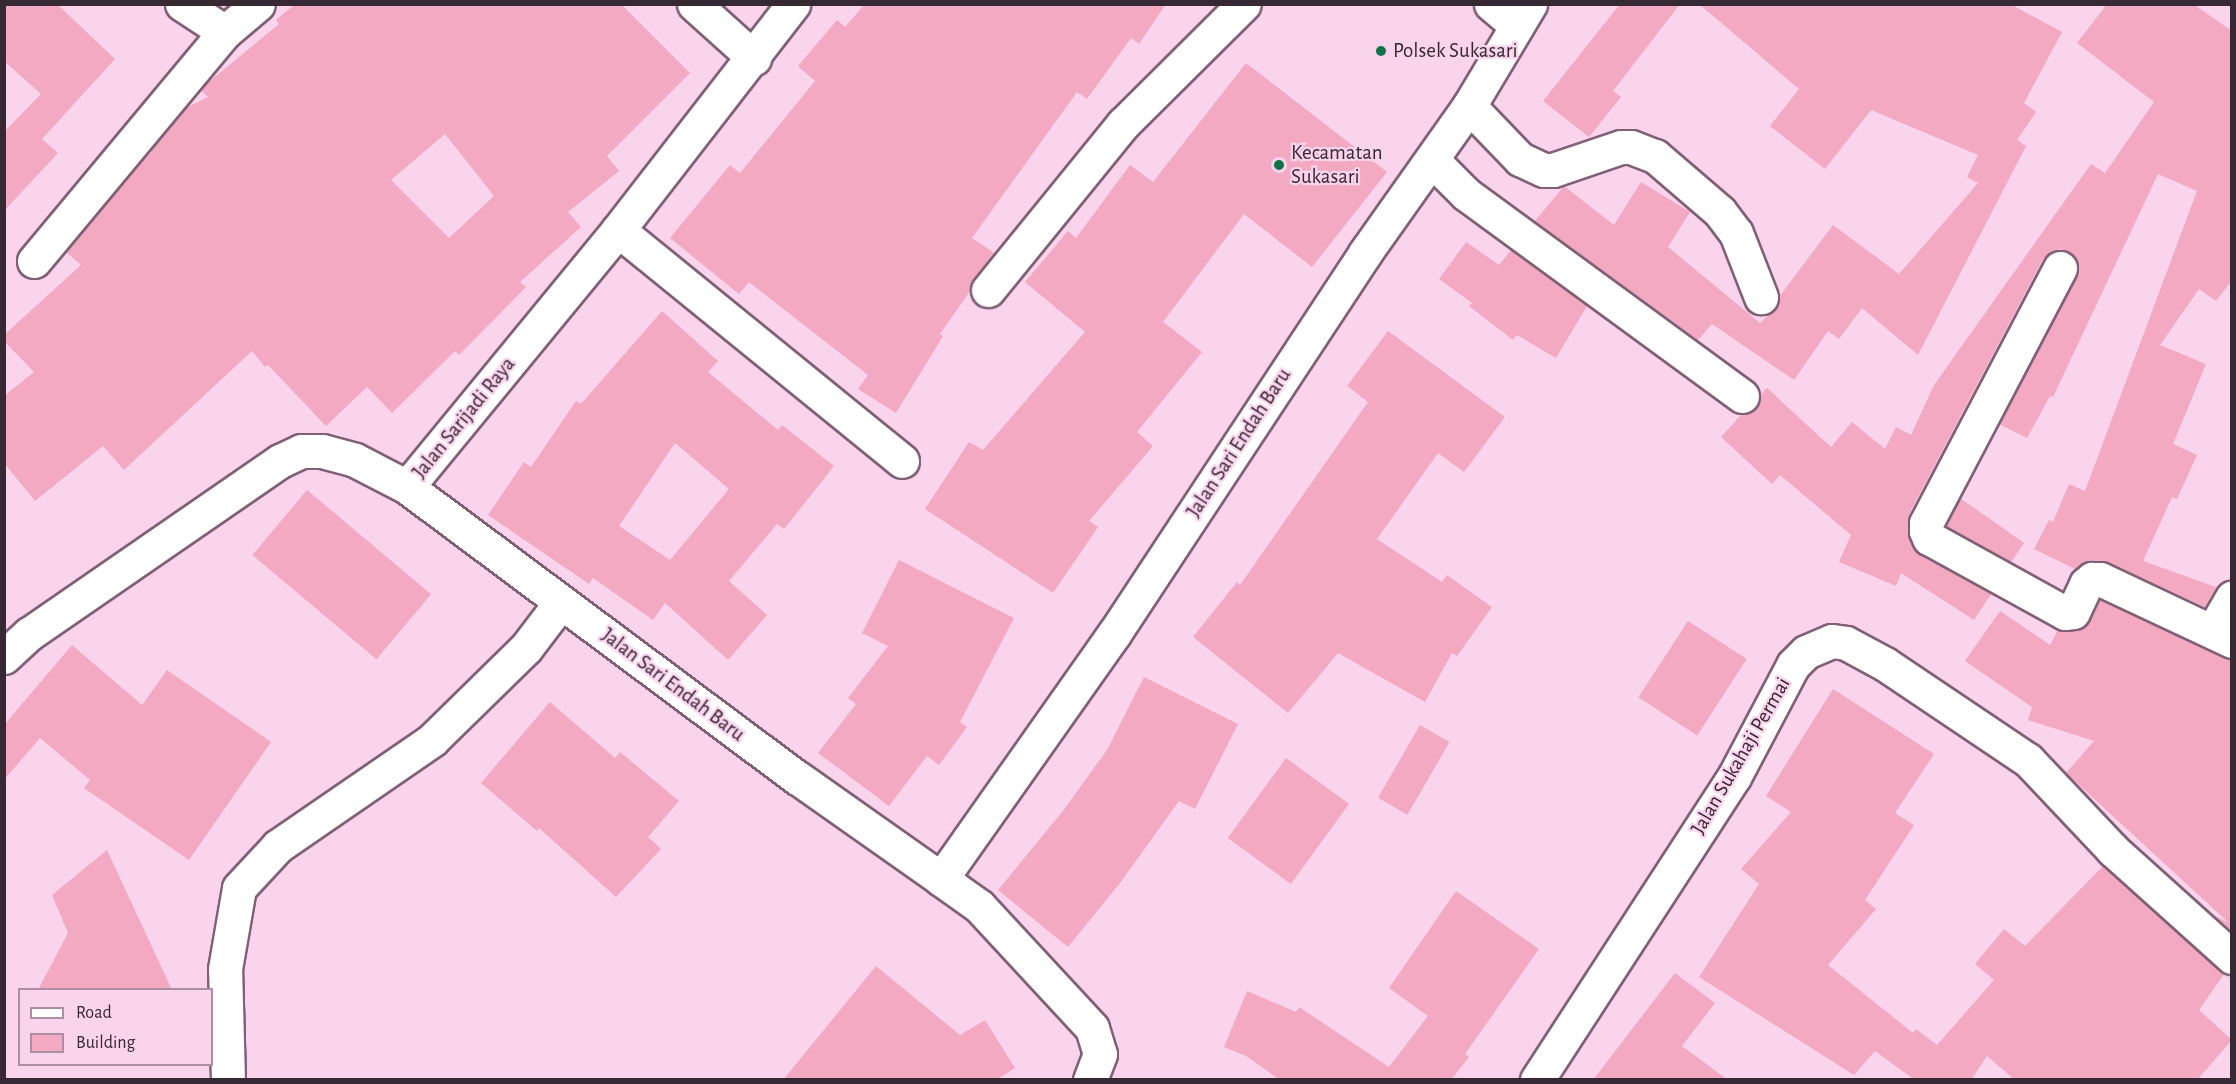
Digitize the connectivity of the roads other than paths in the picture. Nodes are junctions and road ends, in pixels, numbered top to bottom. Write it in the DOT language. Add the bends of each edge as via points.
graph roads {
  1 [pos="258,4"];
  2 [pos="694,4"];
  3 [pos="793,4"];
  4 [pos="1244,4"];
  5 [pos="1491,4"];
  6 [pos="1523,15"];
  7 [pos="210,16"];
  8 [pos="754,57"];
  9 [pos="1469,106"];
  10 [pos="1432,160"];
  11 [pos="618,230"];
  12 [pos="34,261"];
  13 [pos="2060,268"];
  14 [pos="988,290"];
  15 [pos="1761,297"];
  16 [pos="1742,396"];
  17 [pos="902,461"];
  18 [pos="407,487"];
  19 [pos="2232,597"];
  20 [pos="561,602"];
  21 [pos="2223,634"];
  22 [pos="4,657"];
  23 [pos="941,879"];
  24 [pos="2232,957"];
  25 [pos="228,1080"];
  26 [pos="1090,1080"];
  27 [pos="1537,1080"];
  1 -- 7 [label="street"];
  2 -- 8 [label="street"];
  3 -- 8 [label="street, Jalan Sarijadi Raya"];
  4 -- 14 [label="street" via="1122,124"];
  5 -- 6 [label="street"];
  6 -- 9 [label="street, Jalan Sari Endah Baru"];
  7 -- 12 [label="street"];
  8 -- 11 [label="street, Jalan Sarijadi Raya"];
  9 -- 10 [label="street, Jalan Sari Endah Baru"];
  9 -- 15 [label="street" via="1520,159 1544,170 1622,147 1654,156 1720,212 1736,233"];
  10 -- 16 [label="street" via="1466,194"];
  10 -- 23 [label="street, Jalan Sari Endah Baru" via="1365,253 1114,634"];
  11 -- 17 [label="street"];
  11 -- 18 [label="street, Jalan Sarijadi Raya"];
  13 -- 21 [label="street" via="1926,523 1929,538 2065,613 2073,612 2086,584 2100,579"];
  18 -- 20 [label="street, Jalan Sari Endah Baru"];
  18 -- 22 [label="street, Jalan Sarijadi Raya" via="356,460 322,451 301,451 280,461 38,628"];
  19 -- 21 [label="street"];
  20 -- 23 [label="street, Jalan Sari Endah Baru"];
  20 -- 25 [label="street" via="526,648 432,740 278,846 239,888 225,969"];
  23 -- 26 [label="street, Jalan Sari Endah Baru" via="979,906 1092,1028 1100,1054"];
  24 -- 27 [label="street, Jalan Sukahaji Permai" via="2113,850 2028,760 1885,664 1846,643 1832,641 1806,652 1793,665 1717,804"];
}
